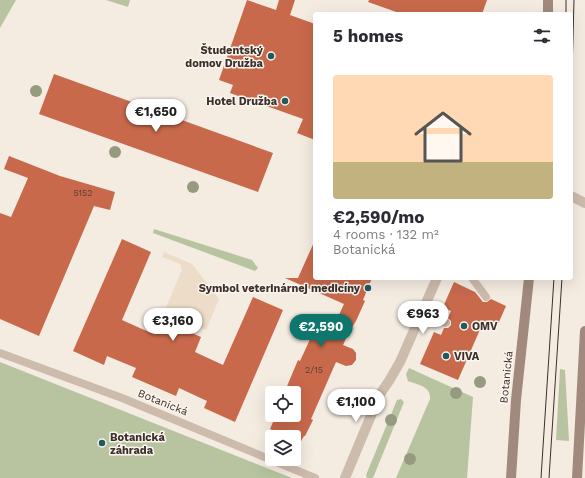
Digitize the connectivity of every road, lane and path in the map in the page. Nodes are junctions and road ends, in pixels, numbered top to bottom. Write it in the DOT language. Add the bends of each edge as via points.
graph roads {
  1 [pos="548,0"];
  2 [pos="548,12"];
  3 [pos="573,197"];
  4 [pos="585,203"];
  5 [pos="436,280"];
  6 [pos="473,280"];
  7 [pos="529,280"];
  8 [pos="486,297"];
  9 [pos="420,315"];
  10 [pos="446,323"];
  11 [pos="585,331"];
  12 [pos="0,353"];
  13 [pos="316,478"];
  14 [pos="345,478"];
  15 [pos="511,478"];
  16 [pos="576,478"];
  1 -- 2 [label="main road"];
  3 -- 4 [label="street"];
  5 -- 9 [label="street"];
  6 -- 8 [label="lane"];
  7 -- 15 [label="main road, Botanická"];
  9 -- 10 [label="lane"];
  9 -- 14 [label="street" via="400,362 380,394"];
  11 -- 16 [label="main road"];
  12 -- 13 [label="lane, Botanická" via="122,398"];
}
